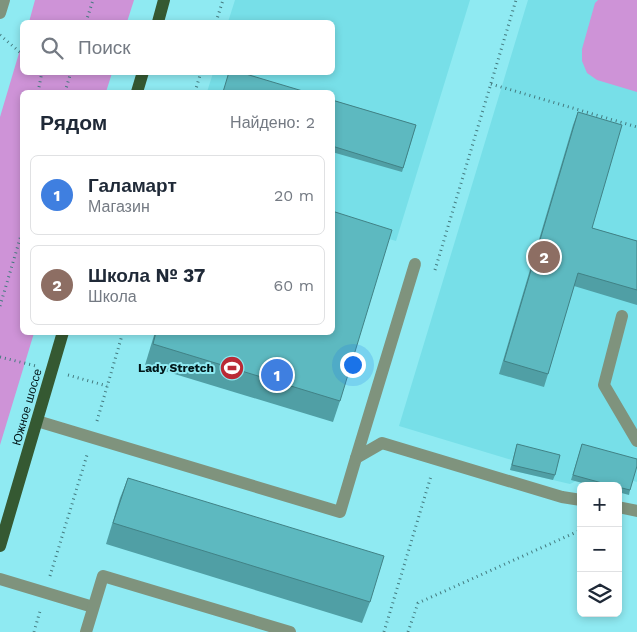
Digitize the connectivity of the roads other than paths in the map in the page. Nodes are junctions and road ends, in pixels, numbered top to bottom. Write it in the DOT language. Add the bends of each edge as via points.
graph roads {
  1 [pos="4,0"];
  2 [pos="164,0"];
  3 [pos="0,13"];
  4 [pos="159,20"];
  5 [pos="142,75"];
  6 [pos="138,90"];
  7 [pos="415,264"];
  8 [pos="622,316"];
  9 [pos="63,335"];
  10 [pos="37,421"];
  11 [pos="637,441"];
  12 [pos="356,458"];
  13 [pos="577,499"];
  14 [pos="622,507"];
  15 [pos="637,509"];
  16 [pos="0,546"];
  17 [pos="0,580"];
  18 [pos="93,607"];
  19 [pos="86,632"];
  20 [pos="290,632"];
  1 -- 3 [label="street"];
  2 -- 4 [label="main road"];
  5 -- 6 [label="main road"];
  7 -- 12 [label="street"];
  8 -- 11 [label="street" via="604,384"];
  9 -- 10 [label="main road, Южное шоссе"];
  10 -- 12 [label="street" via="340,512"];
  10 -- 16 [label="main road, Южное шоссе"];
  12 -- 13 [label="street" via="382,443"];
  14 -- 15 [label="street"];
  17 -- 18 [label="street"];
  18 -- 19 [label="street"];
  18 -- 20 [label="street" via="103,576"];
}
